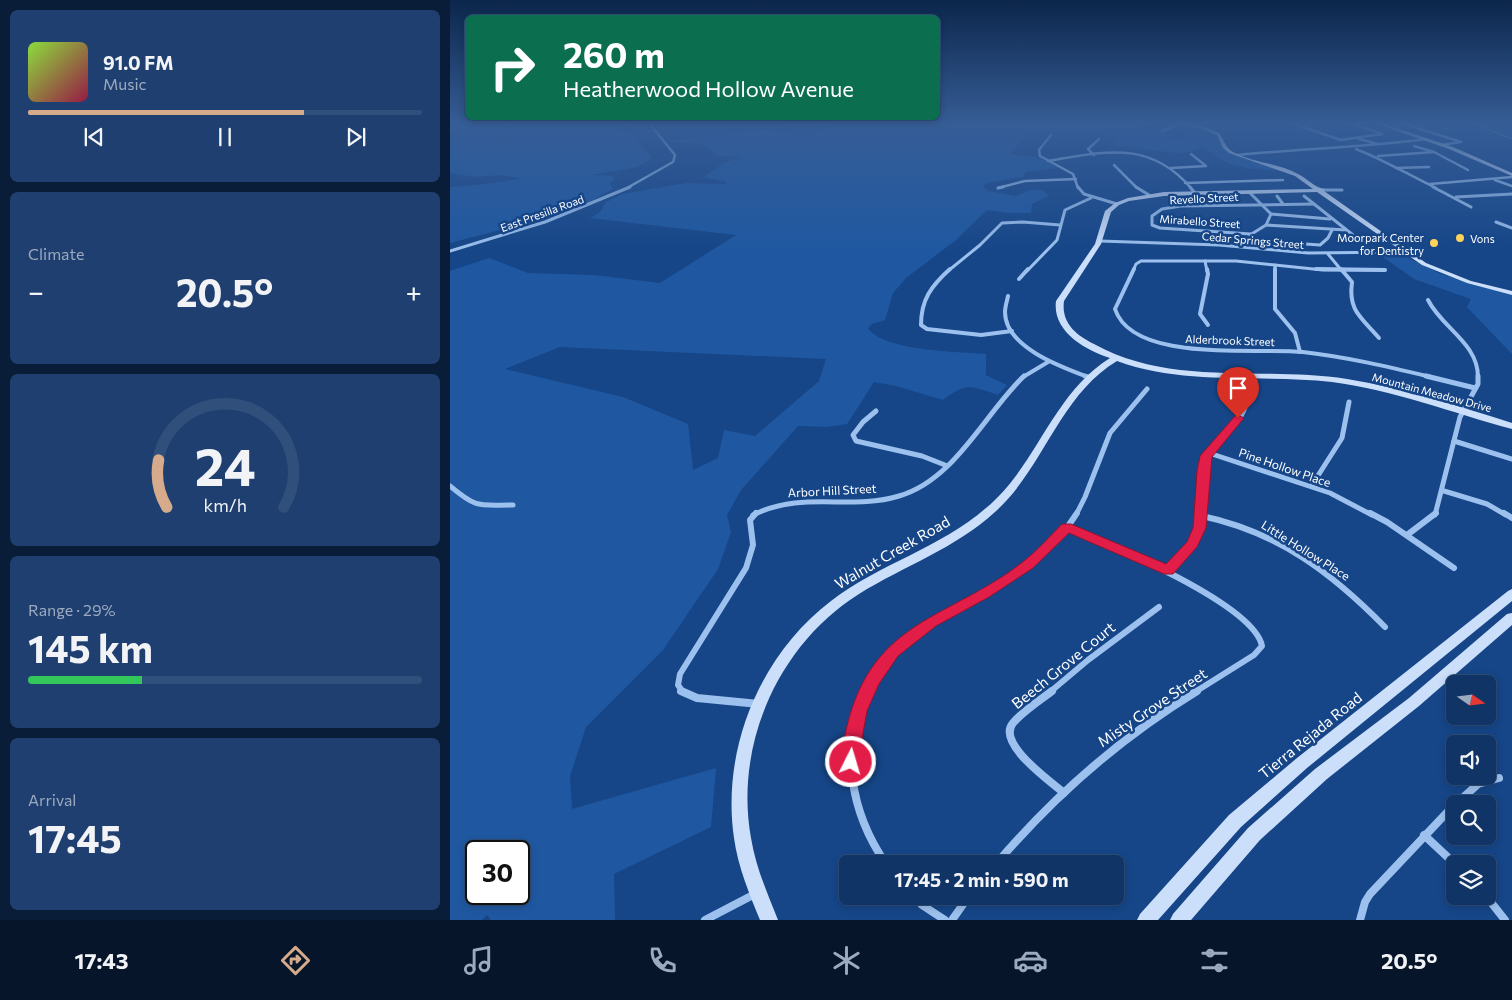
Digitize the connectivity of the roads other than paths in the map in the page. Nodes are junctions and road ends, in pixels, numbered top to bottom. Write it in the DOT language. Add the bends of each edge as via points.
graph roads {
  1 [pos="668,166"];
  2 [pos="1058,166"];
  3 [pos="1115,166"];
  4 [pos="1169,166"];
  5 [pos="1206,166"];
  6 [pos="1274,166"];
  7 [pos="1392,166"];
  8 [pos="1460,166"];
  9 [pos="1492,166"];
  10 [pos="1429,167"];
  11 [pos="1171,168"];
  12 [pos="1395,168"];
  13 [pos="1468,170"];
  14 [pos="1512,175"];
  15 [pos="1076,179"];
  16 [pos="1492,179"];
  17 [pos="1283,180"];
  18 [pos="1185,183"];
  19 [pos="1428,184"];
  20 [pos="1512,186"];
  21 [pos="998,188"];
  22 [pos="1321,190"];
  23 [pos="1342,190"];
  24 [pos="1249,192"];
  25 [pos="1194,193"];
  26 [pos="1512,194"];
  27 [pos="1149,195"];
  28 [pos="1276,196"];
  29 [pos="1304,196"];
  30 [pos="1091,198"];
  31 [pos="1456,198"];
  32 [pos="1117,204"];
  33 [pos="1263,204"];
  34 [pos="1283,204"];
  35 [pos="1314,204"];
  36 [pos="1472,207"];
  37 [pos="1271,214"];
  38 [pos="1331,219"];
  39 [pos="1152,221"];
  40 [pos="1496,222"];
  41 [pos="1060,225"];
  42 [pos="1266,225"];
  43 [pos="1512,228"];
  44 [pos="1332,230"];
  45 [pos="1346,230"];
  46 [pos="1251,234"];
  47 [pos="1353,235"];
  48 [pos="1249,240"];
  49 [pos="1100,241"];
  50 [pos="1250,247"];
  51 [pos="450,251"];
  52 [pos="1405,252"];
  53 [pos="1328,254"];
  54 [pos="1204,261"];
  55 [pos="1275,265"];
  56 [pos="1343,270"];
  57 [pos="1385,270"];
  58 [pos="1019,279"];
  59 [pos="1512,291"];
  60 [pos="1008,296"];
  61 [pos="1428,300"];
  62 [pos="1208,325"];
  63 [pos="1012,332"];
  64 [pos="1379,338"];
  65 [pos="1300,352"];
  66 [pos="1116,358"];
  67 [pos="1048,362"];
  68 [pos="1240,375"];
  69 [pos="1088,377"];
  70 [pos="1475,388"];
  71 [pos="1147,389"];
  72 [pos="1349,402"];
  73 [pos="876,411"];
  74 [pos="1463,411"];
  75 [pos="1512,426"];
  76 [pos="1454,441"];
  77 [pos="1209,453"];
  78 [pos="1512,459"];
  79 [pos="945,465"];
  80 [pos="1312,485"];
  81 [pos="450,486"];
  82 [pos="1444,490"];
  83 [pos="513,505"];
  84 [pos="1202,516"];
  85 [pos="1512,518"];
  86 [pos="1067,527"];
  87 [pos="1407,535"];
  88 [pos="1454,568"];
  89 [pos="1168,571"];
  90 [pos="1512,594"];
  91 [pos="1159,607"];
  92 [pos="1512,618"];
  93 [pos="1384,627"];
  94 [pos="759,704"];
  95 [pos="1499,778"];
  96 [pos="1064,793"];
  97 [pos="1465,795"];
  98 [pos="1446,813"];
  99 [pos="1424,835"];
  100 [pos="881,855"];
  101 [pos="1004,855"];
  102 [pos="1446,856"];
  103 [pos="758,892"];
  104 [pos="922,905"];
  105 [pos="963,905"];
  106 [pos="1493,905"];
  107 [pos="704,920"];
  108 [pos="769,920"];
  109 [pos="945,920"];
  110 [pos="952,920"];
  111 [pos="1146,920"];
  112 [pos="1179,920"];
  113 [pos="1360,920"];
  114 [pos="1505,920"];
  1 -- 51 [label="street, East Presilla Road" via="612,196 547,222"];
  2 -- 15 [label="street"];
  3 -- 27 [label="street" via="1138,189"];
  4 -- 11 [label="street"];
  5 -- 11 [label="street"];
  6 -- 22 [label="street"];
  7 -- 12 [label="street"];
  8 -- 13 [label="street"];
  9 -- 14 [label="street"];
  10 -- 12 [label="street"];
  11 -- 18 [label="street"];
  12 -- 19 [label="street"];
  14 -- 16 [label="street"];
  15 -- 21 [label="street" via="1025,181"];
  15 -- 30 [label="street" via="1080,191"];
  16 -- 19 [label="street"];
  16 -- 20 [label="street"];
  17 -- 18 [label="street"];
  18 -- 25 [label="street"];
  19 -- 31 [label="street"];
  22 -- 23 [label="street"];
  22 -- 24 [label="street"];
  22 -- 52 [label="street"];
  22 -- 59 [label="street" via="1427,261"];
  24 -- 25 [label="street"];
  24 -- 33 [label="street"];
  25 -- 27 [label="street"];
  26 -- 31 [label="street"];
  27 -- 32 [label="street"];
  28 -- 34 [label="street"];
  29 -- 35 [label="street"];
  30 -- 32 [label="street"];
  30 -- 41 [label="street" via="1065,210"];
  31 -- 36 [label="street"];
  32 -- 49 [label="street, Mountain Meadow Drive" via="1106,215"];
  33 -- 34 [label="street, Revello Street"];
  33 -- 37 [label="street"];
  33 -- 39 [label="street, Revello Street" via="1175,206 1156,212"];
  34 -- 35 [label="street, Revello Street"];
  35 -- 38 [label="street"];
  37 -- 38 [label="street"];
  37 -- 42 [label="street"];
  38 -- 45 [label="street"];
  39 -- 46 [label="street, Mirabello Street" via="1152,225 1160,228"];
  40 -- 43 [label="street"];
  41 -- 58 [label="street" via="1057,240"];
  41 -- 63 [label="street" via="999,224 980,246 942,275 924,301 921,325 927,329 981,335"];
  42 -- 44 [label="street"];
  42 -- 46 [label="street"];
  44 -- 45 [label="street"];
  44 -- 48 [label="street" via="1320,245"];
  45 -- 47 [label="street"];
  46 -- 48 [label="street"];
  48 -- 50 [label="street"];
  49 -- 50 [label="street, Cedar Springs Street"];
  49 -- 66 [label="street, Mountain Meadow Drive" via="1063,294 1059,310 1063,323 1077,338"];
  50 -- 53 [label="street, Cedar Springs Street"];
  52 -- 53 [label="street, Cedar Springs Street"];
  52 -- 59 [label="street" via="1460,279"];
  53 -- 56 [label="street"];
  54 -- 55 [label="street, Alderbrook Street"];
  54 -- 62 [label="street" via="1208,274 1200,314"];
  54 -- 65 [label="street, Alderbrook Street" via="1136,263 1116,304 1118,318 1138,334 1175,346 1206,350"];
  55 -- 56 [label="street, Alderbrook Street"];
  55 -- 65 [label="street" via="1276,309 1295,334"];
  56 -- 57 [label="street, Alderbrook Street"];
  56 -- 64 [label="street" via="1352,282 1350,298 1354,309"];
  60 -- 63 [label="street" via="1007,318"];
  61 -- 70 [label="street" via="1436,314 1475,357 1479,371"];
  63 -- 67 [label="street" via="1023,345"];
  65 -- 70 [label="street, Alderbrook Street" via="1364,361"];
  66 -- 68 [label="street, Mountain Meadow Drive" via="1175,372"];
  66 -- 69 [label="street, Walnut Creek Road"];
  67 -- 69 [label="street"];
  67 -- 79 [label="street, Arbor Hill Street" via="1020,378 998,408"];
  68 -- 74 [label="street, Mountain Meadow Drive" via="1358,384"];
  68 -- 77 [label="street" via="1248,390 1247,404"];
  69 -- 94 [label="street, Walnut Creek Road" via="1018,482 991,511 834,604 783,658"];
  70 -- 74 [label="street"];
  71 -- 86 [label="street" via="1111,432 1086,496"];
  72 -- 80 [label="street" via="1342,438"];
  73 -- 79 [label="street" via="857,427 853,434 856,441 922,456"];
  74 -- 75 [label="street, Mountain Meadow Drive"];
  74 -- 76 [label="street"];
  76 -- 78 [label="street"];
  76 -- 82 [label="street"];
  77 -- 80 [label="street, Pine Hollow Place"];
  77 -- 84 [label="street" via="1203,471"];
  79 -- 94 [label="street, Arbor Hill Street" via="920,488 888,498 854,503 789,503 766,507 752,514 753,545 746,568 678,682 681,691 697,698"];
  80 -- 87 [label="street, Pine Hollow Place" via="1371,513"];
  81 -- 83 [label="street" via="469,502 478,505"];
  82 -- 85 [label="street" via="1487,504"];
  82 -- 87 [label="street" via="1435,514"];
  84 -- 89 [label="street" via="1193,544"];
  84 -- 93 [label="street, Little Hollow Place" via="1252,530 1309,563 1352,593"];
  86 -- 89 [label="street"];
  86 -- 100 [label="street" via="1028,564 908,638 886,659 873,680 859,711 851,749 851,774 860,814"];
  87 -- 88 [label="street, Pine Hollow Place"];
  89 -- 96 [label="street, Misty Grove Street" via="1202,590 1256,631 1262,642 1260,649 1136,730"];
  90 -- 111 [label="street, Tierra Rejada Road" via="1235,821"];
  91 -- 96 [label="street, Beech Grove Court" via="1088,660 1012,724 1009,740 1014,748"];
  92 -- 112 [label="street" via="1414,702 1321,774 1254,834"];
  94 -- 103 [label="street, Walnut Creek Road" via="746,738 740,791 744,843"];
  95 -- 97 [label="street" via="1478,784"];
  96 -- 101 [label="street, Misty Grove Street"];
  98 -- 99 [label="street"];
  99 -- 102 [label="street"];
  99 -- 113 [label="street" via="1370,894"];
  103 -- 107 [label="street"];
  103 -- 108 [label="street, Walnut Creek Road"];
  104 -- 109 [label="street"];
  105 -- 110 [label="street"];
  106 -- 114 [label="street"];
}
